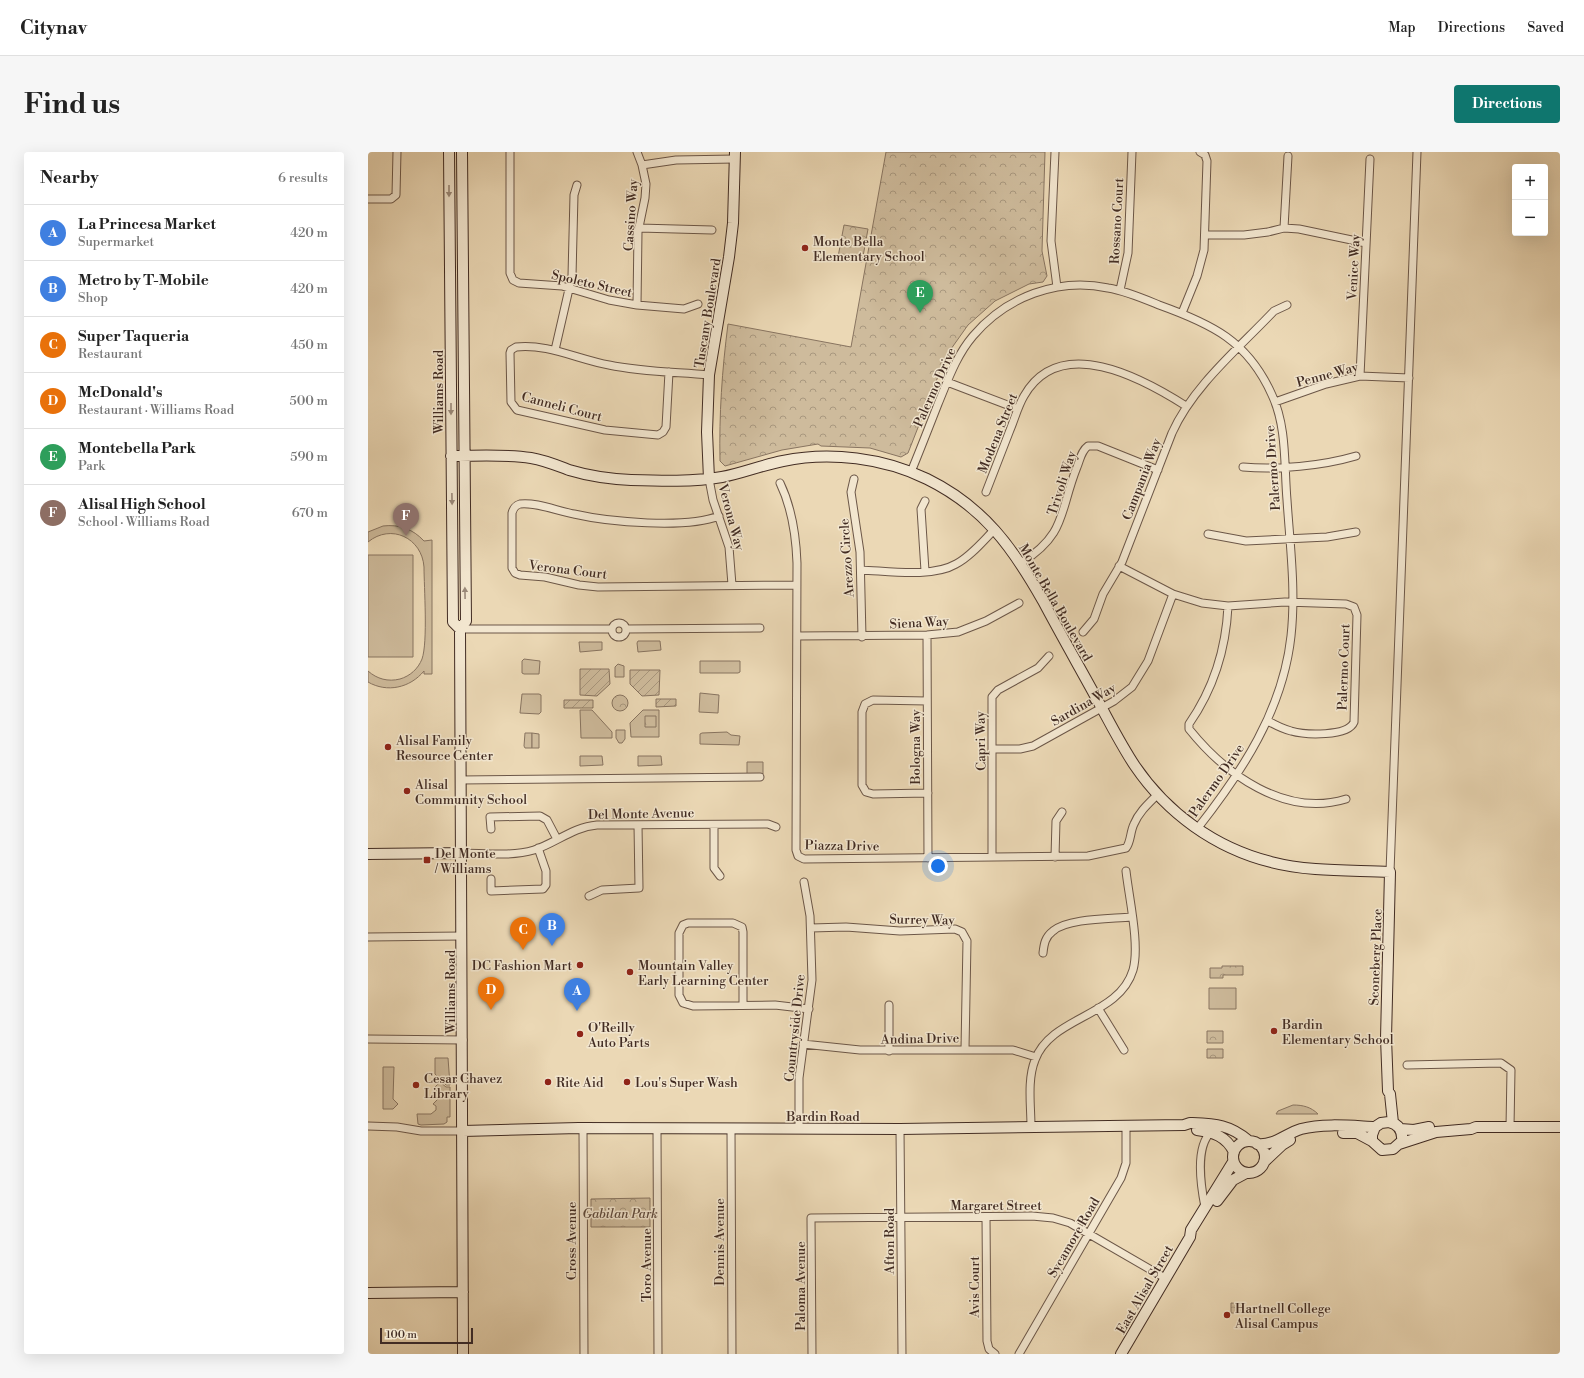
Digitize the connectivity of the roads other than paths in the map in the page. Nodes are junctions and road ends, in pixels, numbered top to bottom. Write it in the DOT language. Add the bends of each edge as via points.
graph roads {
  1 [pos="398,152"];
  2 [pos="449,152"];
  3 [pos="462,152"];
  4 [pos="510,152"];
  5 [pos="637,152"];
  6 [pos="1055,152"];
  7 [pos="1132,152"];
  8 [pos="1200,152"];
  9 [pos="1417,152"];
  10 [pos="735,155"];
  11 [pos="693,156"];
  12 [pos="1288,156"];
  13 [pos="1370,159"];
  14 [pos="642,166"];
  15 [pos="577,185"];
  16 [pos="368,199"];
  17 [pos="639,228"];
  18 [pos="1284,228"];
  19 [pos="712,230"];
  20 [pos="1205,235"];
  21 [pos="1366,243"];
  22 [pos="450,258"];
  23 [pos="1057,287"];
  24 [pos="570,288"];
  25 [pos="1120,290"];
  26 [pos="698,304"];
  27 [pos="637,305"];
  28 [pos="1287,305"];
  29 [pos="1182,313"];
  30 [pos="1240,346"];
  31 [pos="555,350"];
  32 [pos="669,372"];
  33 [pos="465,375"];
  34 [pos="709,375"];
  35 [pos="1360,376"];
  36 [pos="1409,378"];
  37 [pos="947,382"];
  38 [pos="1275,402"];
  39 [pos="1186,406"];
  40 [pos="1018,409"];
  41 [pos="451,456"];
  42 [pos="464,456"];
  43 [pos="1356,456"];
  44 [pos="1284,466"];
  45 [pos="1243,467"];
  46 [pos="1158,470"];
  47 [pos="911,472"];
  48 [pos="710,479"];
  49 [pos="854,479"];
  50 [pos="780,483"];
  51 [pos="986,492"];
  52 [pos="925,501"];
  53 [pos="719,516"];
  54 [pos="995,529"];
  55 [pos="1356,532"];
  56 [pos="1208,534"];
  57 [pos="1290,539"];
  58 [pos="1021,564"];
  59 [pos="1119,566"];
  60 [pos="861,570"];
  61 [pos="925,571"];
  62 [pos="797,584"];
  63 [pos="732,585"];
  64 [pos="1173,594"];
  65 [pos="1293,602"];
  66 [pos="1019,603"];
  67 [pos="1228,606"];
  68 [pos="760,628"];
  69 [pos="460,630"];
  70 [pos="1083,632"];
  71 [pos="927,635"];
  72 [pos="797,636"];
  73 [pos="862,636"];
  74 [pos="1049,656"];
  75 [pos="927,701"];
  76 [pos="1101,707"];
  77 [pos="1268,721"];
  78 [pos="992,749"];
  79 [pos="1236,775"];
  80 [pos="760,777"];
  81 [pos="460,780"];
  82 [pos="928,793"];
  83 [pos="1157,795"];
  84 [pos="1346,799"];
  85 [pos="1062,812"];
  86 [pos="638,825"];
  87 [pos="714,825"];
  88 [pos="776,827"];
  89 [pos="491,829"];
  90 [pos="1197,829"];
  91 [pos="557,839"];
  92 [pos="538,848"];
  93 [pos="460,853"];
  94 [pos="368,854"];
  95 [pos="992,856"];
  96 [pos="1055,857"];
  97 [pos="928,858"];
  98 [pos="1126,871"];
  99 [pos="1390,872"];
  100 [pos="720,876"];
  101 [pos="491,879"];
  102 [pos="804,882"];
  103 [pos="589,896"];
  104 [pos="1131,916"];
  105 [pos="811,928"];
  106 [pos="368,936"];
  107 [pos="462,936"];
  108 [pos="1043,953"];
  109 [pos="743,1004"];
  110 [pos="889,1006"];
  111 [pos="1098,1008"];
  112 [pos="809,1009"];
  113 [pos="368,1039"];
  114 [pos="463,1040"];
  115 [pos="803,1044"];
  116 [pos="965,1049"];
  117 [pos="890,1050"];
  118 [pos="1124,1050"];
  119 [pos="1036,1058"];
  120 [pos="1407,1065"];
  121 [pos="1388,1091"];
  122 [pos="1184,1125"];
  123 [pos="1378,1125"];
  124 [pos="368,1126"];
  125 [pos="1126,1126"];
  126 [pos="1397,1126"];
  127 [pos="1476,1126"];
  128 [pos="1510,1126"];
  129 [pos="1031,1127"];
  130 [pos="1560,1127"];
  131 [pos="583,1128"];
  132 [pos="657,1129"];
  133 [pos="799,1129"];
  134 [pos="900,1129"];
  135 [pos="730,1130"];
  136 [pos="463,1131"];
  137 [pos="1211,1132"];
  138 [pos="1372,1141"];
  139 [pos="1253,1142"];
  140 [pos="1399,1144"];
  141 [pos="1234,1152"];
  142 [pos="1233,1162"];
  143 [pos="1264,1162"];
  144 [pos="1246,1173"];
  145 [pos="1201,1188"];
  146 [pos="1216,1190"];
  147 [pos="1205,1207"];
  148 [pos="901,1217"];
  149 [pos="986,1217"];
  150 [pos="811,1218"];
  151 [pos="1089,1233"];
  152 [pos="1190,1237"];
  153 [pos="1165,1278"];
  154 [pos="463,1292"];
  155 [pos="368,1293"];
  156 [pos="463,1354"];
  157 [pos="584,1354"];
  158 [pos="658,1354"];
  159 [pos="732,1354"];
  160 [pos="812,1354"];
  161 [pos="902,1354"];
  162 [pos="995,1354"];
  163 [pos="1019,1354"];
  164 [pos="1120,1354"];
  1 -- 16 [label="street" via="398,189 395,196 391,199"];
  2 -- 22 [label="street, Williams Road, one-way"];
  3 -- 33 [label="street, Williams Road"];
  4 -- 24 [label="street, Spoleto Street" via="511,278 519,283"];
  5 -- 14 [label="street, Cassino Way"];
  6 -- 23 [label="street" via="1051,241"];
  7 -- 25 [label="street, Rossano Court" via="1128,253"];
  8 -- 20 [label="street" via="1205,155 1207,161"];
  9 -- 36 [label="street"];
  10 -- 11 [label="street"];
  10 -- 34 [label="street, Tuscany Boulevard" via="730,250"];
  11 -- 14 [label="street"];
  12 -- 18 [label="street"];
  13 -- 21 [label="street, Venice Way"];
  14 -- 17 [label="street, Cassino Way" via="646,191"];
  15 -- 24 [label="street" via="574,195 574,245"];
  17 -- 19 [label="street"];
  17 -- 27 [label="street, Cassino Way"];
  18 -- 20 [label="street" via="1244,236"];
  18 -- 21 [label="street"];
  20 -- 29 [label="street" via="1200,264"];
  21 -- 35 [label="street, Venice Way"];
  22 -- 33 [label="street" via="458,263 458,350"];
  22 -- 41 [label="street, Williams Road, one-way"];
  23 -- 25 [label="street, Palermo Drive" via="1096,286"];
  23 -- 37 [label="street, Palermo Drive" via="1022,299 994,316 967,344"];
  24 -- 27 [label="street, Spoleto Street" via="609,300"];
  24 -- 31 [label="street"];
  25 -- 29 [label="street, Palermo Drive"];
  26 -- 27 [label="street, Spoleto Street" via="684,309"];
  28 -- 30 [label="street, Campania Way" via="1274,311"];
  29 -- 30 [label="street, Palermo Drive" via="1215,328"];
  30 -- 38 [label="street, Palermo Drive" via="1257,367"];
  30 -- 39 [label="street, Campania Way"];
  31 -- 32 [label="street, Canneli Court" via="610,366"];
  31 -- 32 [label="street, Canneli Court" via="519,346 511,350 511,402 514,408 605,430 658,436 666,426"];
  32 -- 34 [label="street, Canneli Court"];
  33 -- 42 [label="street, Williams Road"];
  34 -- 48 [label="street, Tuscany Boulevard" via="707,432"];
  35 -- 36 [label="street, Penne Way"];
  35 -- 38 [label="street, Penne Way" via="1326,384"];
  36 -- 99 [label="street"];
  37 -- 40 [label="street"];
  37 -- 47 [label="street, Palermo Drive"];
  38 -- 44 [label="street, Palermo Drive" via="1282,428"];
  39 -- 40 [label="street, Modena Street" via="1160,390 1136,380 1098,365 1082,363 1060,366 1039,378 1024,396"];
  39 -- 46 [label="street, Campania Way"];
  40 -- 51 [label="street, Modena Street"];
  41 -- 42 [label="street, Monte Bella Boulevard"];
  41 -- 69 [label="street, Williams Road, one-way" via="453,622"];
  42 -- 48 [label="street, Monte Bella Boulevard" via="500,455 531,458 590,475 618,479"];
  69 -- 42 [label="street, Williams Road, one-way" via="466,621"];
  43 -- 44 [label="street" via="1329,463"];
  44 -- 45 [label="street"];
  44 -- 57 [label="street, Palermo Drive"];
  46 -- 58 [label="street, Trivoli Way" via="1098,446 1088,446 1083,450 1071,481 1055,532 1044,546"];
  46 -- 59 [label="street, Campania Way"];
  47 -- 48 [label="street, Monte Bella Boulevard" via="866,460 813,457 787,460"];
  47 -- 54 [label="street, Monte Bella Boulevard" via="952,494 979,513"];
  48 -- 53 [label="street, Verona Way"];
  49 -- 60 [label="street, Arezzo Circle" via="851,492 859,536"];
  50 -- 62 [label="street, Piazza Drive" via="788,502 794,529"];
  52 -- 61 [label="street" via="921,509"];
  53 -- 63 [label="street, Verona Way" via="729,547"];
  53 -- 63 [label="street, Verona Court" via="695,522 623,521 591,518 520,504 512,513 512,568 520,575 586,586"];
  54 -- 58 [label="street, Monte Bella Boulevard"];
  54 -- 61 [label="street" via="957,563 941,570"];
  55 -- 57 [label="street"];
  56 -- 57 [label="street" via="1239,541"];
  57 -- 65 [label="street, Palermo Drive"];
  58 -- 76 [label="street, Monte Bella Boulevard"];
  59 -- 64 [label="street"];
  59 -- 70 [label="street, Campania Way" via="1103,594 1092,623"];
  60 -- 61 [label="street"];
  60 -- 73 [label="street, Arezzo Circle"];
  62 -- 63 [label="street, Verona Court"];
  62 -- 72 [label="street, Piazza Drive"];
  64 -- 67 [label="street" via="1202,603"];
  64 -- 76 [label="street, Sardina Way" via="1141,675 1127,692"];
  65 -- 67 [label="street"];
  65 -- 77 [label="street, Palermo Drive" via="1287,664"];
  65 -- 77 [label="street, Palermo Court" via="1346,604 1357,611 1354,722 1347,730 1310,734 1292,731"];
  66 -- 71 [label="street, Siena Way" via="972,628"];
  67 -- 79 [label="street" via="1220,660 1207,693 1188,726 1212,756"];
  68 -- 69 [label="street" via="626,629 624,624 618,623 612,629"];
  69 -- 81 [label="street, Williams Road"];
  71 -- 73 [label="street, Siena Way"];
  71 -- 75 [label="street, Bologna Way"];
  72 -- 73 [label="street, Siena Way"];
  72 -- 97 [label="street, Piazza Drive" via="798,856 804,859"];
  74 -- 78 [label="street, Capri Way" via="1038,668 998,690 992,697"];
  75 -- 82 [label="street, Bologna Way"];
  75 -- 82 [label="street" via="873,700 865,704 862,712 862,785 866,792 873,794"];
  76 -- 78 [label="street, Sardina Way" via="1033,746 1020,749"];
  76 -- 83 [label="street, Monte Bella Boulevard" via="1134,765"];
  77 -- 79 [label="street, Palermo Drive" via="1252,752"];
  78 -- 95 [label="street, Capri Way"];
  79 -- 84 [label="street" via="1263,790 1293,800 1331,804"];
  79 -- 90 [label="street, Palermo Drive"];
  80 -- 81 [label="street"];
  81 -- 93 [label="street, Williams Road"];
  82 -- 97 [label="street, Bologna Way"];
  83 -- 90 [label="street, Monte Bella Boulevard"];
  83 -- 96 [label="street, Piazza Drive" via="1137,818 1126,848 1088,856"];
  85 -- 96 [label="street" via="1056,820"];
  86 -- 87 [label="street, Del Monte Avenue"];
  86 -- 91 [label="street, Del Monte Avenue" via="589,826"];
  86 -- 103 [label="street" via="639,888 602,890"];
  87 -- 88 [label="street, Del Monte Avenue" via="768,824"];
  87 -- 100 [label="street" via="714,868"];
  89 -- 91 [label="street" via="490,817 540,816 547,820"];
  90 -- 99 [label="street, Monte Bella Boulevard" via="1237,851 1281,864"];
  91 -- 92 [label="street, Del Monte Avenue"];
  92 -- 93 [label="street, Del Monte Avenue" via="517,853"];
  92 -- 101 [label="street" via="546,871 546,885 543,889 491,891"];
  93 -- 94 [label="street, Del Monte Avenue"];
  93 -- 107 [label="street, Williams Road"];
  95 -- 96 [label="street, Piazza Drive"];
  95 -- 97 [label="street, Piazza Drive"];
  98 -- 104 [label="street"];
  99 -- 121 [label="street, Sconeberg Place" via="1386,1038"];
  102 -- 105 [label="street, Countryside Drive"];
  104 -- 108 [label="street" via="1072,923 1060,927 1052,931 1046,940"];
  104 -- 111 [label="street" via="1135,954 1130,977 1120,993"];
  105 -- 112 [label="street, Countryside Drive" via="812,980"];
  105 -- 116 [label="street, Surrey Way" via="846,927 900,931 955,929 962,932 967,941"];
  106 -- 107 [label="street"];
  107 -- 114 [label="street, Williams Road"];
  109 -- 109 [label="street" via="742,927 733,924 688,923 682,927 679,933 681,1001 689,1006"];
  109 -- 112 [label="street"];
  110 -- 117 [label="street"];
  111 -- 118 [label="street"];
  111 -- 119 [label="street" via="1052,1037"];
  112 -- 115 [label="street, Countryside Drive"];
  113 -- 114 [label="street"];
  114 -- 136 [label="street, Williams Road"];
  115 -- 117 [label="street, Andina Drive" via="853,1050"];
  115 -- 133 [label="street, Countryside Drive" via="799,1078"];
  116 -- 117 [label="street, Andina Drive"];
  116 -- 119 [label="street, Andina Drive" via="1013,1050"];
  119 -- 129 [label="street" via="1031,1078"];
  120 -- 128 [label="street" via="1501,1063 1507,1066 1511,1070"];
  121 -- 123 [label="street, Sconeberg Place" via="1384,1116"];
  121 -- 126 [label="street, Sconeberg Place"];
  122 -- 125 [label="street, Bardin Road"];
  122 -- 137 [label="street, Bardin Road"];
  122 -- 139 [label="street, Bardin Road" via="1190,1123 1226,1126"];
  123 -- 126 [label="street"];
  123 -- 138 [label="street" via="1372,1134"];
  123 -- 139 [label="street" via="1309,1128 1293,1132 1272,1144"];
  124 -- 136 [label="street" via="421,1131"];
  125 -- 129 [label="street, Bardin Road"];
  125 -- 151 [label="street, Sycamore Road" via="1124,1173"];
  126 -- 127 [label="street" via="1414,1130 1456,1123"];
  126 -- 140 [label="street" via="1402,1137"];
  127 -- 128 [label="street"];
  127 -- 140 [label="street" via="1471,1129 1436,1132"];
  128 -- 130 [label="street"];
  129 -- 134 [label="street, Bardin Road"];
  131 -- 132 [label="street, Bardin Road"];
  131 -- 136 [label="street, Bardin Road"];
  131 -- 157 [label="street, Cross Avenue"];
  132 -- 135 [label="street, Bardin Road"];
  132 -- 158 [label="street, Toro Avenue"];
  133 -- 134 [label="street, Bardin Road"];
  133 -- 135 [label="street, Bardin Road"];
  134 -- 148 [label="street, Afton Road"];
  135 -- 159 [label="street, Dennis Avenue"];
  136 -- 154 [label="street, Williams Road"];
  137 -- 141 [label="street, Bardin Road" via="1225,1140"];
  137 -- 145 [label="street" via="1203,1142"];
  138 -- 140 [label="street" via="1378,1148 1386,1151"];
  138 -- 143 [label="street" via="1353,1133 1305,1134 1282,1145"];
  139 -- 141 [label="street" via="1242,1143"];
  139 -- 143 [label="street" via="1264,1154"];
  141 -- 142 [label="street"];
  142 -- 144 [label="street" via="1236,1168"];
  142 -- 146 [label="street, East Alisal Street"];
  143 -- 144 [label="street" via="1256,1171"];
  144 -- 152 [label="street, East Alisal Street" via="1228,1185 1196,1233"];
  145 -- 146 [label="street" via="1208,1192"];
  145 -- 147 [label="street"];
  146 -- 147 [label="street, East Alisal Street"];
  147 -- 152 [label="street, East Alisal Street" via="1191,1230"];
  148 -- 149 [label="street, Margaret Street"];
  148 -- 150 [label="street, Margaret Street"];
  148 -- 161 [label="street, Afton Road"];
  149 -- 151 [label="street, Margaret Street" via="1053,1218"];
  149 -- 162 [label="street, Avis Court" via="987,1341"];
  150 -- 160 [label="street, Paloma Avenue"];
  151 -- 153 [label="street, Margaret Street"];
  151 -- 163 [label="street, Sycamore Road"];
  152 -- 153 [label="street, East Alisal Street"];
  153 -- 164 [label="street, East Alisal Street"];
  154 -- 155 [label="street"];
  154 -- 156 [label="street, Williams Road"];
}
